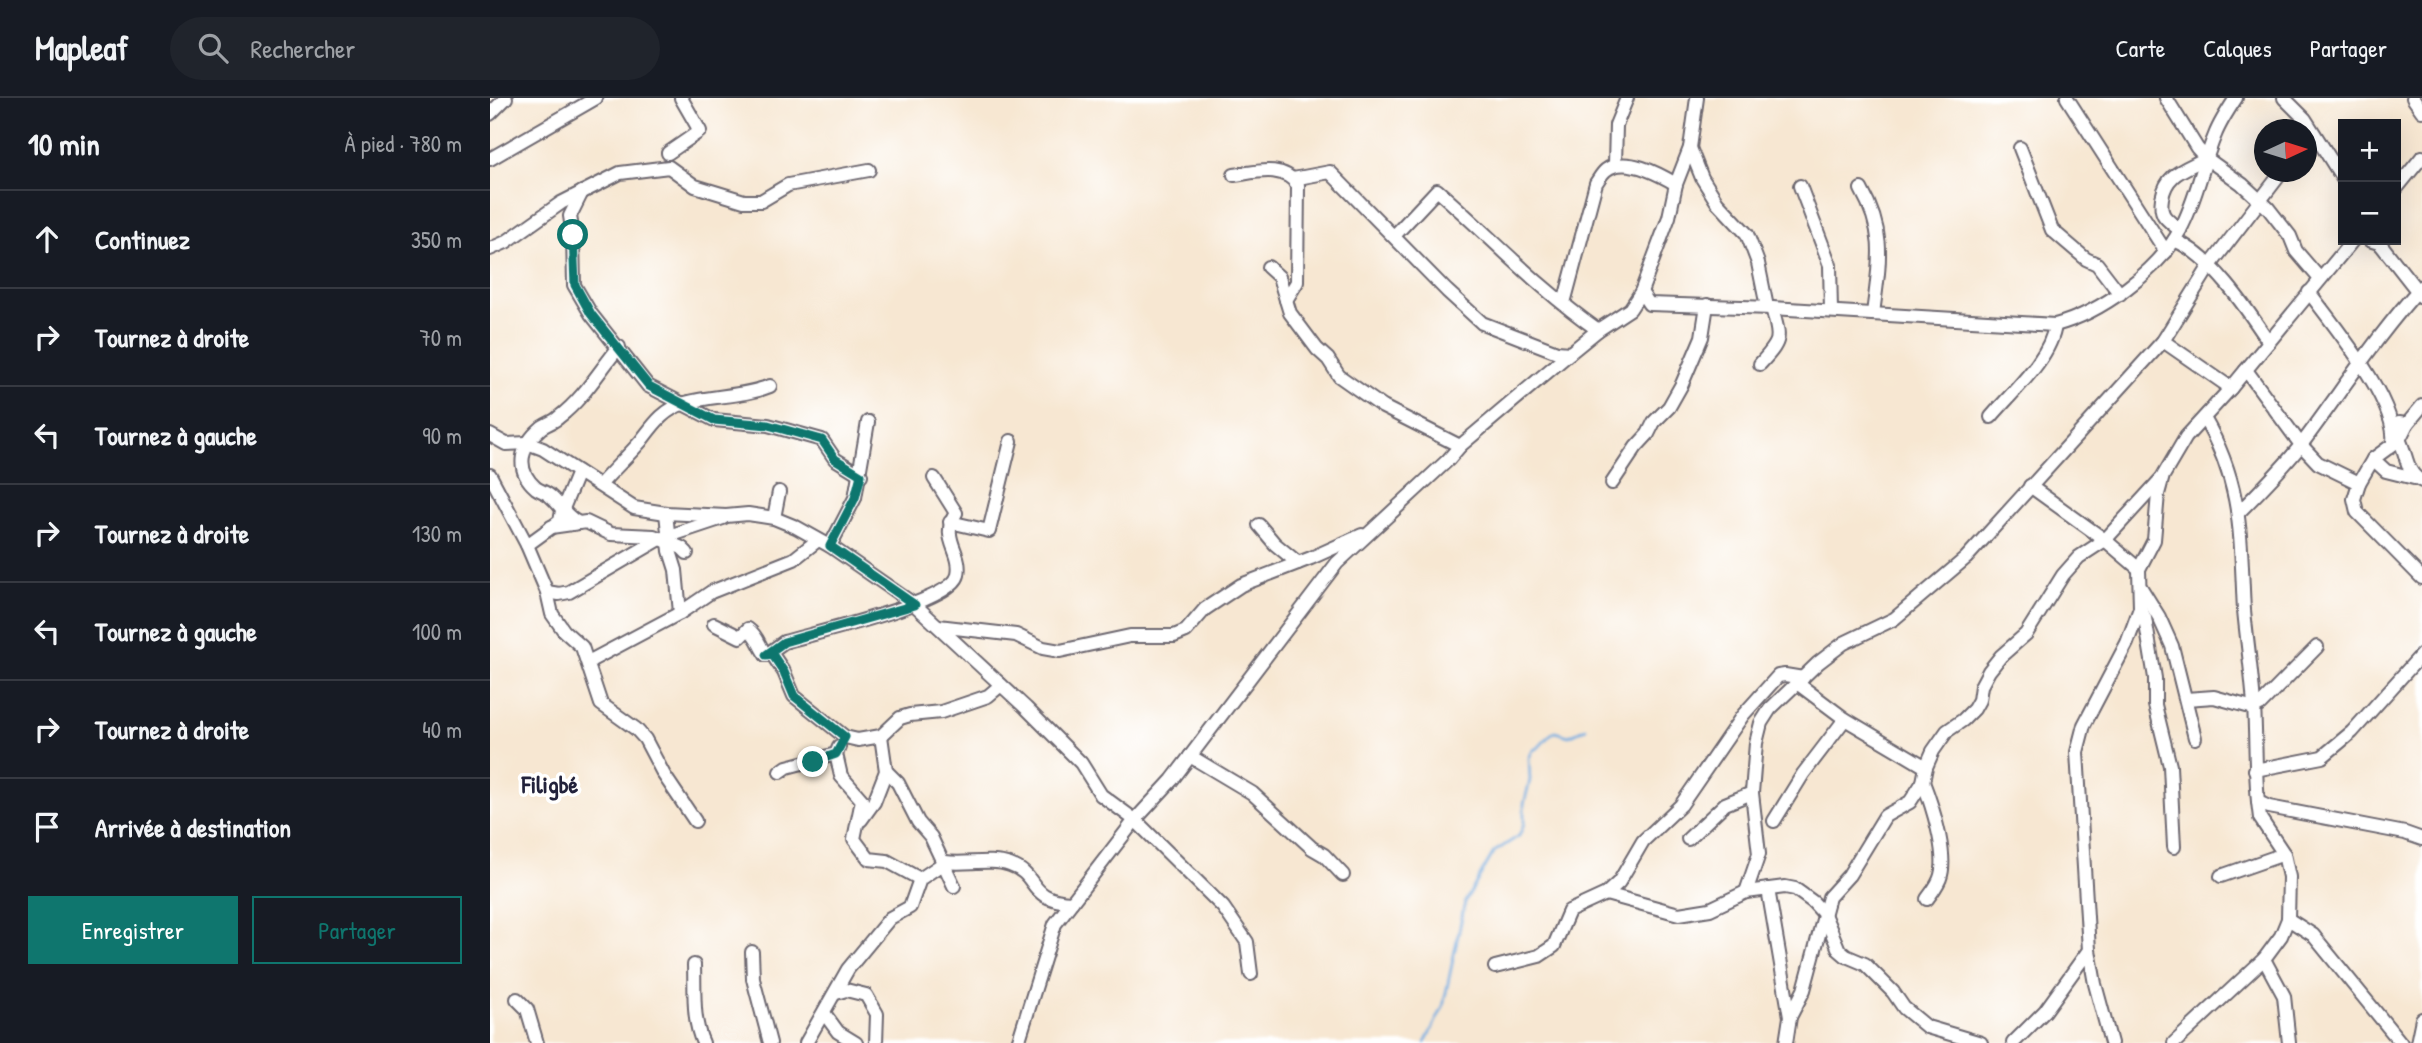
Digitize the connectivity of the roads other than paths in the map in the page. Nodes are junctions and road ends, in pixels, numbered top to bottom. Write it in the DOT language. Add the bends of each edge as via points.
graph roads {
  1 [pos="506,98"];
  2 [pos="596,98"];
  3 [pos="681,98"];
  4 [pos="1627,98"];
  5 [pos="1697,98"];
  6 [pos="2067,98"];
  7 [pos="2166,98"];
  8 [pos="2236,98"];
  9 [pos="2284,98"];
  10 [pos="2413,98"];
  11 [pos="2422,111"];
  12 [pos="490,114"];
  13 [pos="2304,119"];
  14 [pos="1690,148"];
  15 [pos="2020,148"];
  16 [pos="2317,148"];
  17 [pos="668,153"];
  18 [pos="2422,157"];
  19 [pos="2206,158"];
  20 [pos="490,159"];
  21 [pos="1615,165"];
  22 [pos="869,170"];
  23 [pos="2338,173"];
  24 [pos="1234,175"];
  25 [pos="1293,179"];
  26 [pos="2274,182"];
  27 [pos="2401,183"];
  28 [pos="1676,184"];
  29 [pos="1800,186"];
  30 [pos="1861,189"];
  31 [pos="582,192"];
  32 [pos="2260,200"];
  33 [pos="2177,235"];
  34 [pos="1394,236"];
  35 [pos="2349,245"];
  36 [pos="2379,245"];
  37 [pos="490,250"];
  38 [pos="2166,252"];
  39 [pos="1268,267"];
  40 [pos="2209,267"];
  41 [pos="2320,279"];
  42 [pos="1641,292"];
  43 [pos="2309,292"];
  44 [pos="2420,292"];
  45 [pos="2120,294"];
  46 [pos="1286,300"];
  47 [pos="1564,303"];
  48 [pos="1649,304"];
  49 [pos="1707,305"];
  50 [pos="1770,307"];
  51 [pos="1630,309"];
  52 [pos="1831,311"];
  53 [pos="1873,314"];
  54 [pos="2055,325"];
  55 [pos="1598,330"];
  56 [pos="2163,341"];
  57 [pos="2269,342"];
  58 [pos="618,347"];
  59 [pos="1570,353"];
  60 [pos="2360,363"];
  61 [pos="1760,364"];
  62 [pos="2246,370"];
  63 [pos="770,386"];
  64 [pos="2231,388"];
  65 [pos="681,405"];
  66 [pos="2422,406"];
  67 [pos="1991,417"];
  68 [pos="2204,418"];
  69 [pos="868,422"];
  70 [pos="2392,423"];
  71 [pos="2407,424"];
  72 [pos="490,435"];
  73 [pos="2396,441"];
  74 [pos="1011,442"];
  75 [pos="527,443"];
  76 [pos="2301,445"];
  77 [pos="1460,446"];
  78 [pos="2373,460"];
  79 [pos="578,472"];
  80 [pos="490,475"];
  81 [pos="861,475"];
  82 [pos="2163,476"];
  83 [pos="934,478"];
  84 [pos="2418,480"];
  85 [pos="1612,483"];
  86 [pos="2359,483"];
  87 [pos="600,485"];
  88 [pos="2030,486"];
  89 [pos="779,492"];
  90 [pos="562,511"];
  91 [pos="2239,512"];
  92 [pos="666,513"];
  93 [pos="726,516"];
  94 [pos="775,518"];
  95 [pos="577,522"];
  96 [pos="950,522"];
  97 [pos="1259,525"];
  98 [pos="551,527"];
  99 [pos="1369,533"];
  100 [pos="665,539"];
  101 [pos="818,540"];
  102 [pos="2105,540"];
  103 [pos="527,545"];
  104 [pos="830,546"];
  105 [pos="687,553"];
  106 [pos="1298,563"];
  107 [pos="2139,569"];
  108 [pos="2422,578"];
  109 [pos="2141,588"];
  110 [pos="547,592"];
  111 [pos="915,605"];
  112 [pos="2140,608"];
  113 [pos="680,613"];
  114 [pos="714,624"];
  115 [pos="938,626"];
  116 [pos="2317,648"];
  117 [pos="2422,654"];
  118 [pos="766,655"];
  119 [pos="589,662"];
  120 [pos="1800,680"];
  121 [pos="1001,685"];
  122 [pos="2186,699"];
  123 [pos="2254,708"];
  124 [pos="1845,719"];
  125 [pos="881,736"];
  126 [pos="845,737"];
  127 [pos="2195,738"];
  128 [pos="836,754"];
  129 [pos="1190,756"];
  130 [pos="1926,767"];
  131 [pos="2255,770"];
  132 [pos="886,771"];
  133 [pos="780,772"];
  134 [pos="1923,782"];
  135 [pos="1752,793"];
  136 [pos="2258,802"];
  137 [pos="1135,820"];
  138 [pos="695,821"];
  139 [pos="1774,821"];
  140 [pos="856,826"];
  141 [pos="1688,839"];
  142 [pos="2422,839"];
  143 [pos="2174,847"];
  144 [pos="2284,855"];
  145 [pos="945,862"];
  146 [pos="1343,875"];
  147 [pos="2221,876"];
  148 [pos="920,879"];
  149 [pos="954,886"];
  150 [pos="1768,889"];
  151 [pos="1746,892"];
  152 [pos="1606,894"];
  153 [pos="1927,899"];
  154 [pos="1072,902"];
  155 [pos="1824,914"];
  156 [pos="2288,919"];
  157 [pos="2089,950"];
  158 [pos="752,952"];
  159 [pos="2264,958"];
  160 [pos="694,965"];
  161 [pos="1495,967"];
  162 [pos="1251,974"];
  163 [pos="836,993"];
  164 [pos="517,999"];
  165 [pos="824,1013"];
  166 [pos="1790,1017"];
  167 [pos="2422,1018"];
  168 [pos="537,1043"];
  169 [pos="703,1043"];
  170 [pos="770,1043"];
  171 [pos="806,1043"];
  172 [pos="856,1043"];
  173 [pos="876,1043"];
  174 [pos="1018,1043"];
  175 [pos="1786,1043"];
  176 [pos="1981,1043"];
  177 [pos="2013,1043"];
  178 [pos="2110,1043"];
  179 [pos="2174,1043"];
  180 [pos="2289,1043"];
  181 [pos="2401,1043"];
  182 [pos="2417,1043"];
  1 -- 12 [label="street"];
  2 -- 20 [label="street"];
  3 -- 17 [label="street" via="700,131"];
  4 -- 21 [label="street" via="1616,125"];
  5 -- 14 [label="street"];
  6 -- 38 [label="street"];
  7 -- 19 [label="street"];
  8 -- 19 [label="street"];
  9 -- 13 [label="street"];
  10 -- 11 [label="street"];
  14 -- 28 [label="street"];
  14 -- 50 [label="street" via="1717,202 1747,234"];
  15 -- 45 [label="street" via="2052,230 2096,264"];
  16 -- 23 [label="street"];
  18 -- 27 [label="street"];
  19 -- 32 [label="street"];
  19 -- 33 [label="street"];
  19 -- 33 [label="street" via="2169,178 2164,186 2160,209"];
  21 -- 28 [label="street" via="1634,166"];
  21 -- 47 [label="street" via="1596,183"];
  22 -- 31 [label="street" via="788,185 761,201 744,201 695,186 669,167 620,173"];
  24 -- 25 [label="street" via="1269,170"];
  25 -- 34 [label="street" via="1330,172"];
  25 -- 46 [label="street" via="1298,185 1299,263 1297,282"];
  26 -- 32 [label="street"];
  28 -- 42 [label="street" via="1670,217"];
  29 -- 52 [label="street" via="1830,264"];
  30 -- 53 [label="street" via="1878,226"];
  31 -- 37 [label="street"];
  31 -- 58 [label="street" via="570,216 575,285"];
  32 -- 40 [label="street"];
  32 -- 41 [label="street"];
  33 -- 38 [label="street"];
  33 -- 40 [label="street"];
  34 -- 47 [label="street" via="1437,190 1535,282"];
  34 -- 59 [label="street" via="1482,323"];
  35 -- 41 [label="street"];
  36 -- 44 [label="street"];
  38 -- 45 [label="street"];
  39 -- 46 [label="street" via="1279,277"];
  40 -- 56 [label="street"];
  40 -- 57 [label="street" via="2241,300"];
  41 -- 43 [label="street"];
  42 -- 48 [label="street"];
  42 -- 51 [label="street"];
  43 -- 57 [label="street"];
  43 -- 60 [label="street"];
  44 -- 60 [label="street"];
  45 -- 54 [label="street"];
  46 -- 77 [label="street" via="1290,313 1339,376 1383,407"];
  47 -- 55 [label="street"];
  48 -- 49 [label="street"];
  48 -- 51 [label="street"];
  49 -- 50 [label="street"];
  49 -- 85 [label="street" via="1702,337 1682,384"];
  50 -- 52 [label="street"];
  50 -- 61 [label="street" via="1778,345"];
  51 -- 55 [label="street"];
  52 -- 53 [label="street"];
  53 -- 54 [label="street"];
  54 -- 67 [label="street" via="2054,338 2044,355"];
  55 -- 59 [label="street"];
  56 -- 64 [label="street"];
  56 -- 88 [label="street"];
  57 -- 62 [label="street"];
  58 -- 65 [label="street" via="649,386"];
  58 -- 75 [label="street" via="579,397"];
  59 -- 77 [label="street"];
  60 -- 70 [label="street"];
  60 -- 76 [label="street"];
  62 -- 64 [label="street"];
  62 -- 76 [label="street"];
  63 -- 65 [label="street"];
  64 -- 68 [label="street"];
  65 -- 81 [label="street" via="714,420 768,425 822,440 835,459"];
  65 -- 87 [label="street" via="654,421"];
  66 -- 71 [label="street"];
  68 -- 82 [label="street" via="2186,437"];
  68 -- 91 [label="street" via="2222,452"];
  69 -- 81 [label="street"];
  70 -- 71 [label="street"];
  70 -- 73 [label="street"];
  71 -- 73 [label="street"];
  72 -- 75 [label="street" via="506,444"];
  73 -- 78 [label="street"];
  73 -- 84 [label="street"];
  74 -- 96 [label="street" via="989,531"];
  75 -- 79 [label="street"];
  75 -- 90 [label="street" via="522,465 527,477"];
  76 -- 86 [label="street" via="2318,463"];
  76 -- 91 [label="street"];
  77 -- 99 [label="street"];
  78 -- 84 [label="street" via="2386,471"];
  78 -- 86 [label="street"];
  79 -- 87 [label="street"];
  79 -- 90 [label="street"];
  80 -- 103 [label="street"];
  81 -- 104 [label="street" via="855,498"];
  82 -- 102 [label="street"];
  82 -- 107 [label="street" via="2154,540"];
  83 -- 96 [label="street" via="956,513"];
  86 -- 108 [label="street" via="2354,499 2357,512"];
  87 -- 92 [label="street" via="634,508"];
  88 -- 102 [label="street"];
  88 -- 120 [label="street" via="1966,558 1894,619 1844,643"];
  89 -- 94 [label="street"];
  90 -- 95 [label="street"];
  90 -- 98 [label="street" via="560,521"];
  91 -- 123 [label="street"];
  92 -- 93 [label="street"];
  92 -- 100 [label="street"];
  93 -- 94 [label="street"];
  93 -- 100 [label="street"];
  94 -- 101 [label="street"];
  95 -- 98 [label="street"];
  95 -- 100 [label="street" via="611,534"];
  96 -- 111 [label="street" via="948,534 958,576 951,585"];
  97 -- 106 [label="street"];
  98 -- 103 [label="street"];
  99 -- 106 [label="street"];
  99 -- 129 [label="street" via="1337,563"];
  100 -- 105 [label="street"];
  100 -- 110 [label="street" via="569,592"];
  100 -- 113 [label="street" via="676,570"];
  101 -- 104 [label="street"];
  101 -- 113 [label="street" via="794,559 711,592"];
  102 -- 107 [label="street"];
  102 -- 130 [label="street" via="2079,556 2063,575 2026,634 1989,671 1974,709 1947,731"];
  103 -- 110 [label="street"];
  104 -- 111 [label="street"];
  106 -- 115 [label="street" via="1241,585 1174,636 1130,636 1060,651 1016,635"];
  107 -- 109 [label="street"];
  109 -- 112 [label="street"];
  109 -- 122 [label="street" via="2172,646"];
  110 -- 119 [label="street" via="552,614 582,647"];
  111 -- 115 [label="street"];
  111 -- 118 [label="street" via="784,642"];
  112 -- 143 [label="street" via="2169,766"];
  112 -- 157 [label="street" via="2084,725 2077,752"];
  113 -- 119 [label="street"];
  114 -- 118 [label="street" via="740,637 748,629"];
  115 -- 121 [label="street"];
  116 -- 123 [label="street"];
  117 -- 131 [label="street" via="2352,732 2322,757"];
  118 -- 126 [label="street" via="772,654 794,696"];
  119 -- 138 [label="street" via="601,704 645,739"];
  120 -- 124 [label="street"];
  120 -- 135 [label="street" via="1761,723"];
  120 -- 152 [label="street" via="1777,677 1761,694 1681,805 1643,841 1619,882"];
  121 -- 125 [label="street" via="988,696 941,712 900,718"];
  121 -- 137 [label="street" via="1081,763 1101,795"];
  122 -- 123 [label="street" via="2214,697"];
  122 -- 127 [label="street"];
  123 -- 131 [label="street"];
  124 -- 130 [label="street"];
  124 -- 139 [label="street"];
  125 -- 126 [label="street"];
  125 -- 132 [label="street"];
  126 -- 128 [label="street"];
  128 -- 133 [label="street"];
  128 -- 140 [label="street" via="841,776 862,800"];
  129 -- 137 [label="street"];
  129 -- 146 [label="street" via="1252,793"];
  130 -- 134 [label="street"];
  131 -- 136 [label="street"];
  132 -- 140 [label="street" via="874,802"];
  132 -- 145 [label="street" via="898,783"];
  134 -- 153 [label="street" via="1944,861 1941,879"];
  134 -- 155 [label="street" via="1910,802 1885,816 1849,875 1829,897"];
  135 -- 141 [label="street" via="1725,804"];
  135 -- 151 [label="street" via="1759,854"];
  136 -- 142 [label="street"];
  136 -- 144 [label="street" via="2260,818"];
  137 -- 154 [label="street"];
  137 -- 162 [label="street" via="1223,907 1247,942"];
  140 -- 148 [label="street" via="854,839 869,859 887,861"];
  144 -- 147 [label="street"];
  144 -- 156 [label="street" via="2289,877"];
  145 -- 148 [label="street"];
  145 -- 149 [label="street"];
  145 -- 154 [label="street" via="1013,866 1024,872 1044,897"];
  148 -- 163 [label="street" via="910,908 890,918 848,969"];
  150 -- 151 [label="street"];
  150 -- 155 [label="street" via="1795,889"];
  150 -- 166 [label="street"];
  151 -- 152 [label="street" via="1710,909 1679,914"];
  152 -- 161 [label="street" via="1569,911 1555,946 1539,956"];
  154 -- 174 [label="street" via="1055,924"];
  155 -- 166 [label="street" via="1804,990"];
  155 -- 176 [label="street" via="1839,950 1865,964 1927,1027"];
  156 -- 159 [label="street"];
  156 -- 181 [label="street" via="2313,935"];
  157 -- 177 [label="street" via="2045,1011"];
  157 -- 178 [label="street"];
  158 -- 170 [label="street" via="753,979"];
  159 -- 179 [label="street"];
  159 -- 180 [label="street" via="2284,996"];
  160 -- 169 [label="street"];
  163 -- 165 [label="street"];
  163 -- 173 [label="street" via="846,990 866,995 877,1014"];
  164 -- 168 [label="street" via="527,1009"];
  165 -- 171 [label="street"];
  165 -- 172 [label="street" via="838,1032"];
  166 -- 175 [label="street"];
  167 -- 182 [label="street"];
}
